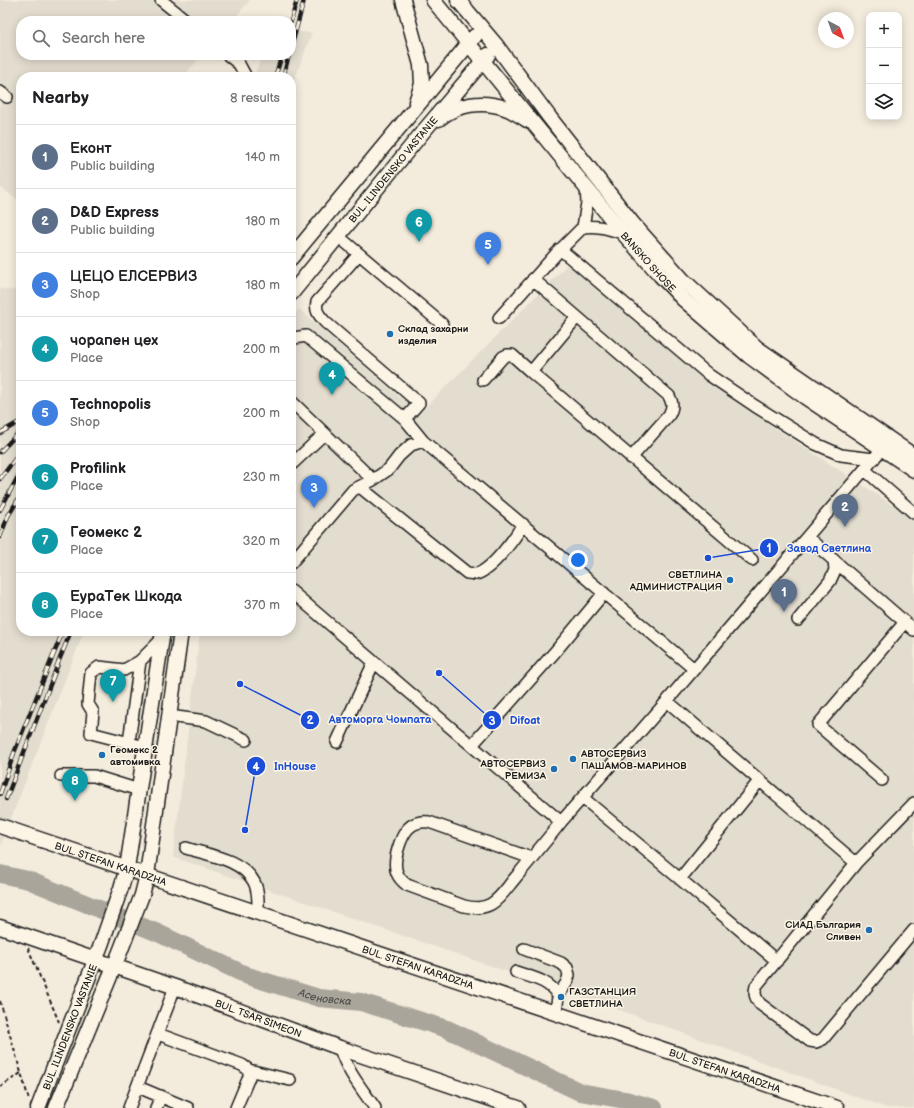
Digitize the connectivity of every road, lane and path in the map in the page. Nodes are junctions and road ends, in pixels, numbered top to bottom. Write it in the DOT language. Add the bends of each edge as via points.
graph roads {
  1 [pos="161,0"];
  2 [pos="403,0"];
  3 [pos="433,0"];
  4 [pos="458,0"];
  5 [pos="180,16"];
  6 [pos="482,28"];
  7 [pos="469,43"];
  8 [pos="496,45"];
  9 [pos="235,60"];
  10 [pos="483,61"];
  11 [pos="244,72"];
  12 [pos="415,109"];
  13 [pos="532,122"];
  14 [pos="422,133"];
  15 [pos="586,187"];
  16 [pos="583,226"];
  17 [pos="623,233"];
  18 [pos="338,236"];
  19 [pos="560,250"];
  20 [pos="296,252"];
  21 [pos="359,254"];
  22 [pos="533,279"];
  23 [pos="296,288"];
  24 [pos="577,317"];
  25 [pos="499,318"];
  26 [pos="442,324"];
  27 [pos="296,338"];
  28 [pos="531,372"];
  29 [pos="483,380"];
  30 [pos="296,406"];
  31 [pos="405,419"];
  32 [pos="324,434"];
  33 [pos="423,441"];
  34 [pos="882,449"];
  35 [pos="914,456"];
  36 [pos="632,458"];
  37 [pos="296,460"];
  38 [pos="865,470"];
  39 [pos="914,470"];
  40 [pos="373,480"];
  41 [pos="360,487"];
  42 [pos="914,513"];
  43 [pos="523,524"];
  44 [pos="807,537"];
  45 [pos="296,557"];
  46 [pos="752,560"];
  47 [pos="834,560"];
  48 [pos="604,593"];
  49 [pos="296,595"];
  50 [pos="798,620"];
  51 [pos="905,622"];
  52 [pos="914,630"];
  53 [pos="161,636"];
  54 [pos="162,636"];
  55 [pos="180,636"];
  56 [pos="140,661"];
  57 [pos="374,662"];
  58 [pos="694,669"];
  59 [pos="667,701"];
  60 [pos="169,716"];
  61 [pos="246,740"];
  62 [pos="129,742"];
  63 [pos="337,742"];
  64 [pos="472,745"];
  65 [pos="145,747"];
  66 [pos="61,776"];
  67 [pos="760,780"];
  68 [pos="882,780"];
  69 [pos="139,790"];
  70 [pos="583,798"];
  71 [pos="914,803"];
  72 [pos="561,822"];
  73 [pos="0,826"];
  74 [pos="186,848"];
  75 [pos="531,858"];
  76 [pos="856,863"];
  77 [pos="126,868"];
  78 [pos="147,875"];
  79 [pos="680,880"];
  80 [pos="258,913"];
  81 [pos="0,927"];
  82 [pos="914,930"];
  83 [pos="27,947"];
  84 [pos="524,949"];
  85 [pos="95,960"];
  86 [pos="777,961"];
  87 [pos="114,966"];
  88 [pos="516,972"];
  89 [pos="175,987"];
  90 [pos="558,996"];
  91 [pos="0,1001"];
  92 [pos="556,1013"];
  93 [pos="59,1022"];
  94 [pos="158,1034"];
  95 [pos="340,1048"];
  96 [pos="249,1070"];
  97 [pos="21,1073"];
  98 [pos="290,1080"];
  99 [pos="0,1087"];
  100 [pos="138,1087"];
  101 [pos="32,1093"];
  102 [pos="162,1096"];
  103 [pos="31,1104"];
  104 [pos="56,1108"];
  105 [pos="129,1108"];
  106 [pos="156,1108"];
  107 [pos="188,1108"];
  108 [pos="236,1108"];
  109 [pos="375,1108"];
  110 [pos="518,1108"];
  111 [pos="837,1108"];
  1 -- 5 [label="street"];
  2 -- 12 [label="main road" via="421,64 422,84"];
  3 -- 7 [label="main road, BANSKO SHOSE"];
  4 -- 6 [label="main road, BANSKO SHOSE"];
  6 -- 7 [label="main road"];
  6 -- 8 [label="main road, BANSKO SHOSE"];
  7 -- 10 [label="main road, BANSKO SHOSE"];
  7 -- 12 [label="main road"];
  8 -- 10 [label="main road, BUL. ILINDENSKO VASTANIE"];
  8 -- 34 [label="main road, BANSKO SHOSE" via="550,118 683,280 757,348"];
  9 -- 11 [label="street"];
  10 -- 13 [label="main road, BANSKO SHOSE"];
  10 -- 14 [label="main road, BUL. ILINDENSKO VASTANIE"];
  12 -- 20 [label="main road"];
  13 -- 14 [label="main road" via="489,103 468,105 446,113"];
  13 -- 15 [label="main road, BANSKO SHOSE"];
  14 -- 18 [label="main road, BUL. ILINDENSKO VASTANIE"];
  15 -- 16 [label="street" via="587,203"];
  15 -- 17 [label="main road, BANSKO SHOSE"];
  16 -- 17 [label="street" via="603,227"];
  16 -- 19 [label="street"];
  17 -- 34 [label="main road, BANSKO SHOSE" via="683,299 749,356"];
  18 -- 21 [label="street"];
  18 -- 23 [label="main road, BUL. ILINDENSKO VASTANIE"];
  19 -- 22 [label="street"];
  19 -- 34 [label="street" via="709,375 816,444 841,455"];
  21 -- 26 [label="street"];
  21 -- 31 [label="street" via="317,302 316,308 325,322 419,403"];
  22 -- 24 [label="street"];
  22 -- 25 [label="street"];
  24 -- 28 [label="street"];
  24 -- 36 [label="street" via="672,401 669,415"];
  27 -- 31 [label="street" via="306,336"];
  28 -- 29 [label="street" via="512,355 507,355 503,356"];
  28 -- 36 [label="street"];
  30 -- 32 [label="street"];
  31 -- 33 [label="street"];
  32 -- 37 [label="street"];
  32 -- 40 [label="street"];
  33 -- 40 [label="street" via="411,444 389,469"];
  33 -- 43 [label="street"];
  34 -- 35 [label="main road, BANSKO SHOSE"];
  34 -- 38 [label="street"];
  34 -- 39 [label="main road, BANSKO SHOSE"];
  36 -- 46 [label="street"];
  38 -- 42 [label="street"];
  38 -- 44 [label="street"];
  40 -- 41 [label="street"];
  41 -- 43 [label="street" via="467,573 476,574 486,569 513,540"];
  41 -- 45 [label="street" via="353,490"];
  43 -- 48 [label="street"];
  44 -- 47 [label="street"];
  44 -- 58 [label="street"];
  47 -- 50 [label="street" via="835,570 830,581"];
  47 -- 51 [label="street"];
  48 -- 58 [label="street"];
  48 -- 64 [label="street"];
  49 -- 57 [label="street"];
  51 -- 52 [label="street"];
  51 -- 68 [label="street" via="818,724"];
  53 -- 56 [label="street"];
  54 -- 65 [label="main road"];
  55 -- 60 [label="main road"];
  56 -- 62 [label="street"];
  56 -- 62 [label="street" via="124,670 99,667 91,673 88,704 93,712 91,732"];
  57 -- 63 [label="street"];
  57 -- 64 [label="street"];
  58 -- 59 [label="street"];
  59 -- 67 [label="street"];
  59 -- 70 [label="street"];
  60 -- 61 [label="street" via="206,721"];
  60 -- 78 [label="main road"];
  62 -- 65 [label="street"];
  64 -- 72 [label="street"];
  65 -- 69 [label="main road"];
  66 -- 69 [label="street" via="94,776"];
  67 -- 76 [label="street"];
  67 -- 79 [label="street"];
  69 -- 77 [label="main road"];
  70 -- 72 [label="street"];
  70 -- 79 [label="street"];
  71 -- 76 [label="street"];
  72 -- 75 [label="street"];
  73 -- 77 [label="main road, BUL. STEFAN KARADZHA"];
  74 -- 80 [label="street" via="232,862 245,871 254,882 258,897"];
  75 -- 75 [label="street" via="498,898 482,908 464,906 407,885 397,873 396,865 401,837 410,827 421,821"];
  76 -- 86 [label="street"];
  77 -- 78 [label="main road, BUL. STEFAN KARADZHA"];
  77 -- 85 [label="main road, BUL. ILINDENSKO VASTANIE"];
  78 -- 80 [label="main road, BUL. STEFAN KARADZHA"];
  78 -- 87 [label="main road, BUL. ILINDENSKO VASTANIE" via="142,895"];
  79 -- 86 [label="street"];
  80 -- 92 [label="main road, BUL. STEFAN KARADZHA"];
  81 -- 85 [label="main road, BUL. TSAR SIMEON"];
  82 -- 86 [label="street" via="828,1034 816,1042 810,1041 760,1004 756,998 756,986"];
  83 -- 93 [label="path"];
  84 -- 90 [label="street" via="561,962 567,968 567,982"];
  85 -- 87 [label="main road, BUL. TSAR SIMEON"];
  85 -- 103 [label="main road, BUL. ILINDENSKO VASTANIE"];
  87 -- 89 [label="main road, BUL. TSAR SIMEON"];
  87 -- 104 [label="main road, BUL. ILINDENSKO VASTANIE"];
  88 -- 90 [label="street" via="550,985"];
  89 -- 94 [label="street"];
  89 -- 95 [label="main road, BUL. TSAR SIMEON"];
  90 -- 92 [label="street"];
  91 -- 97 [label="path"];
  92 -- 111 [label="main road, BUL. STEFAN KARADZHA"];
  94 -- 96 [label="street" via="242,1065"];
  94 -- 100 [label="street"];
  95 -- 109 [label="street" via="348,1068"];
  95 -- 110 [label="main road, BUL. TSAR SIMEON"];
  96 -- 98 [label="street"];
  96 -- 108 [label="street" via="249,1077"];
  97 -- 99 [label="path"];
  97 -- 103 [label="path"];
  100 -- 102 [label="street"];
  100 -- 105 [label="street"];
  101 -- 103 [label="path"];
  102 -- 106 [label="street"];
  102 -- 107 [label="street"];
}
